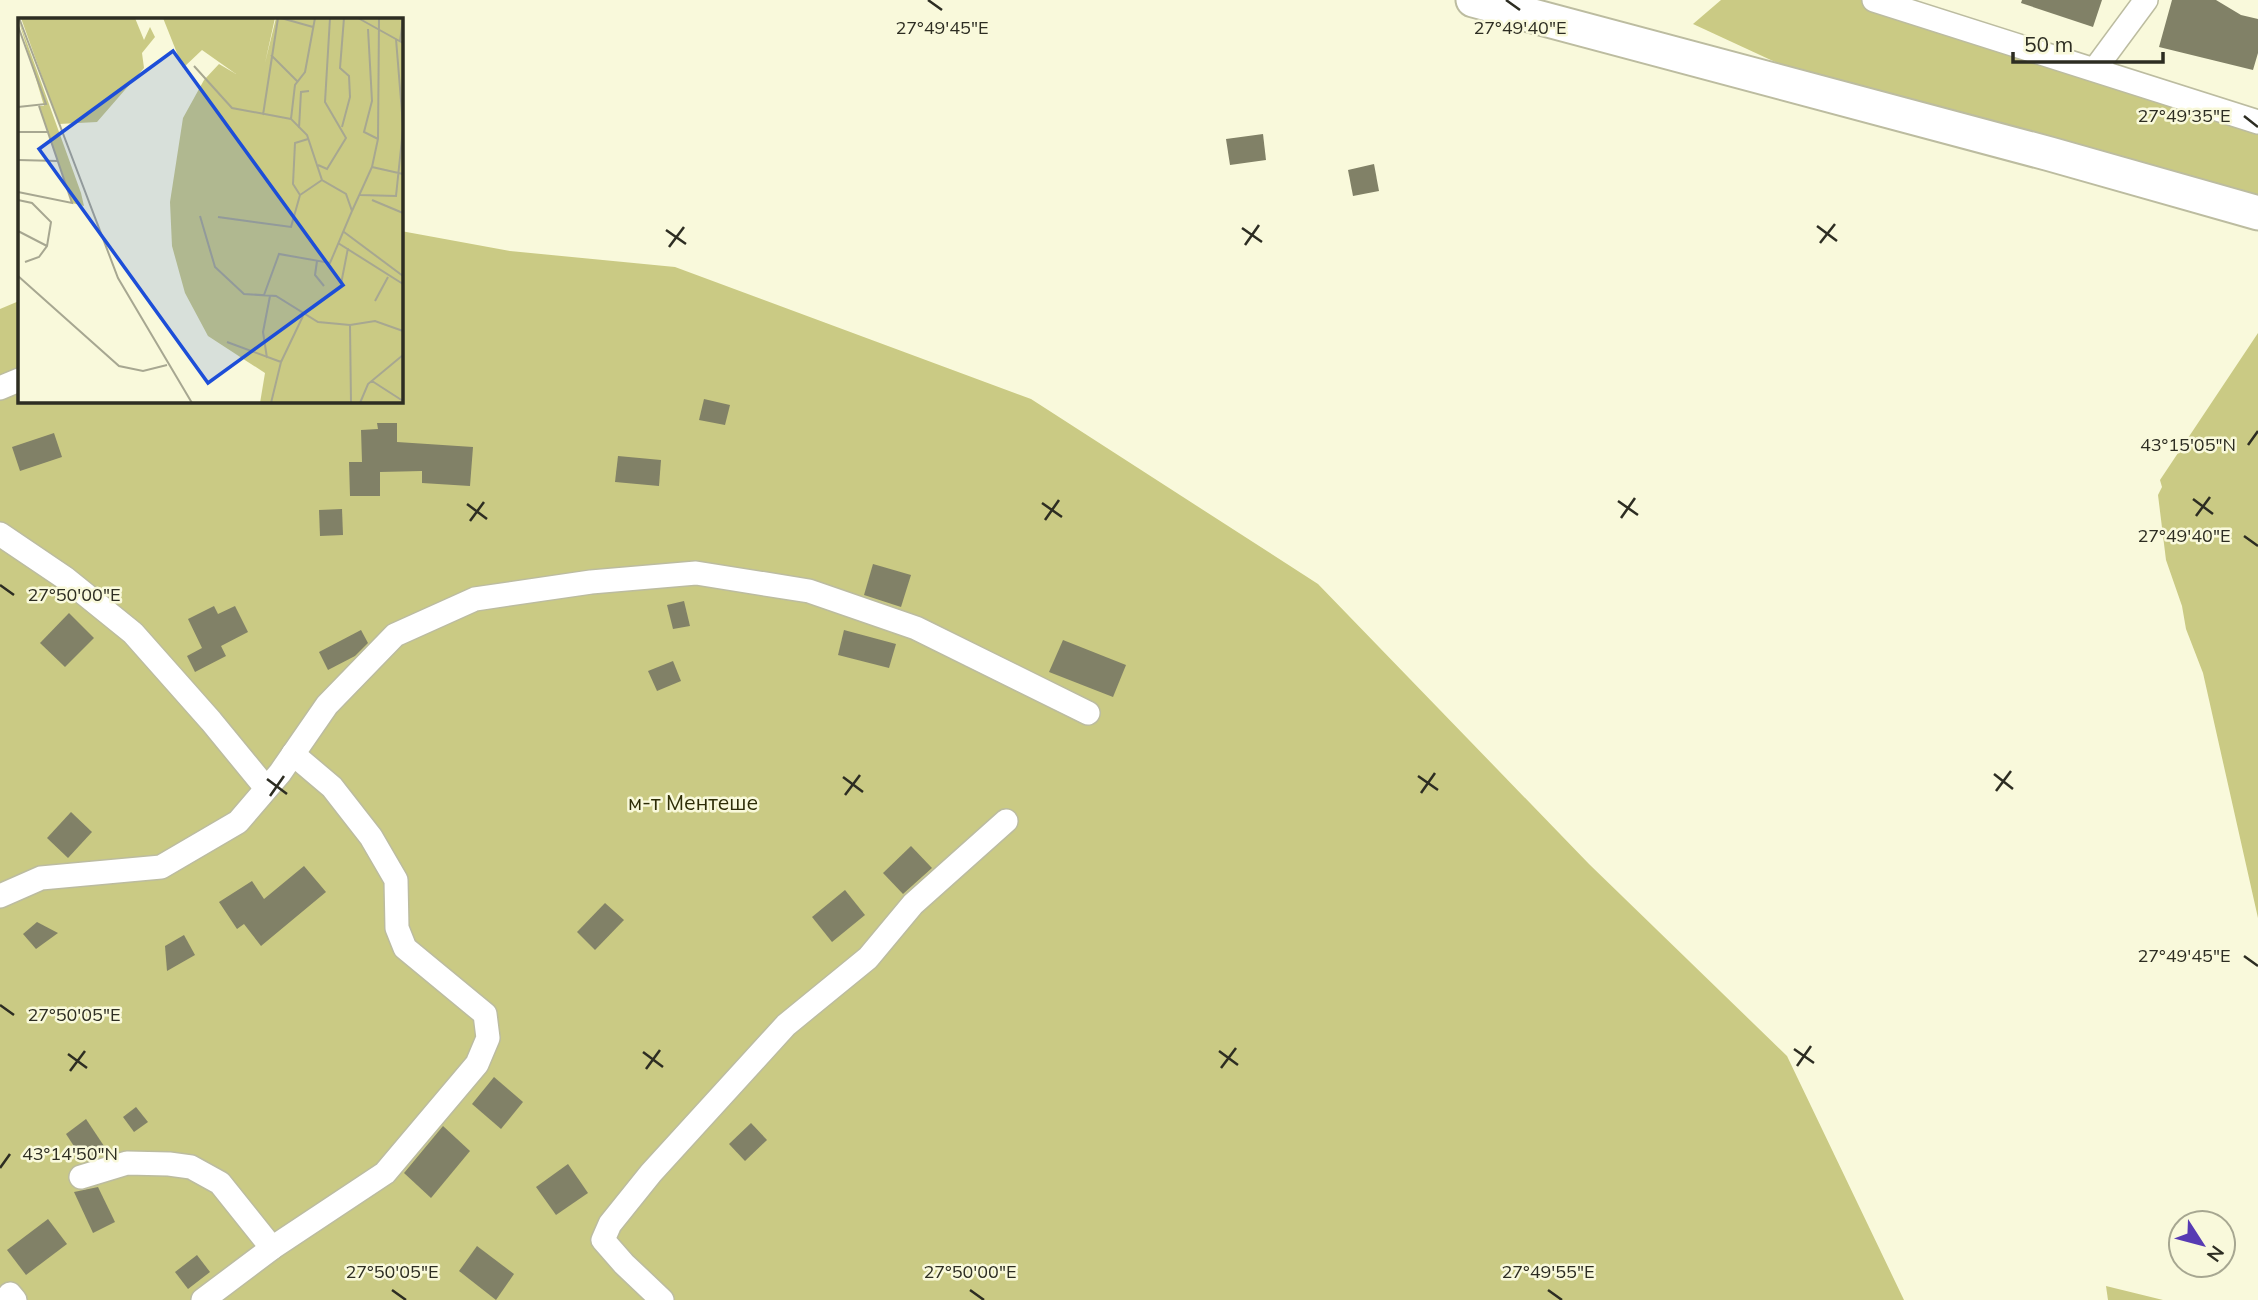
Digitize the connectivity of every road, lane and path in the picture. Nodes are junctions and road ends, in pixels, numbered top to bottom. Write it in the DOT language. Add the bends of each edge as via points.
graph roads {
  1 [pos="1473,0"];
  2 [pos="1874,0"];
  3 [pos="2146,0"];
  4 [pos="2095,69"];
  5 [pos="2258,122"];
  6 [pos="2258,213"];
  7 [pos="18,380"];
  8 [pos="0,388"];
  9 [pos="0,534"];
  10 [pos="1088,713"];
  11 [pos="293,754"];
  12 [pos="267,788"];
  13 [pos="1006,821"];
  14 [pos="0,896"];
  15 [pos="80,1177"];
  16 [pos="272,1248"];
  17 [pos="203,1300"];
  18 [pos="662,1300"];
  1 -- 6 [label="main road"];
  2 -- 4 [label="street"];
  3 -- 4 [label="street"];
  4 -- 5 [label="street"];
  7 -- 8 [label="street"];
  9 -- 12 [label="street" via="65,578 133,634"];
  10 -- 11 [label="street" via="916,628 809,591 696,573 475,599 395,635 327,705"];
  11 -- 12 [label="street"];
  11 -- 16 [label="street" via="332,787 396,880 397,928 405,948 485,1014 488,1038 477,1064 385,1173"];
  12 -- 14 [label="street" via="238,822 161,867 41,878"];
  13 -- 18 [label="street" via="913,904 868,958 786,1025 610,1224 603,1240"];
  15 -- 16 [label="street" via="127,1163 191,1167 220,1183"];
  16 -- 17 [label="street"];
}
